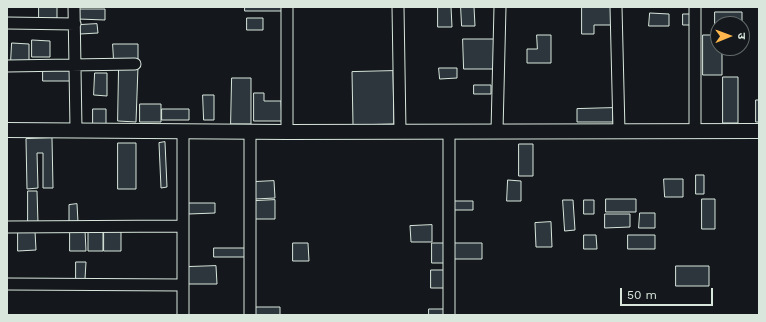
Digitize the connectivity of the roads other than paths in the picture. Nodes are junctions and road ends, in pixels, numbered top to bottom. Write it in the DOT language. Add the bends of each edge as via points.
graph roads {
  1 [pos="74,7"];
  2 [pos="287,7"];
  3 [pos="398,7"];
  4 [pos="500,7"];
  5 [pos="616,7"];
  6 [pos="695,7"];
  7 [pos="7,23"];
  8 [pos="75,24"];
  9 [pos="76,64"];
  10 [pos="135,64"];
  11 [pos="7,66"];
  12 [pos="76,129"];
  13 [pos="7,130"];
  14 [pos="695,130"];
  15 [pos="183,131"];
  16 [pos="250,131"];
  17 [pos="400,131"];
  18 [pos="450,131"];
  19 [pos="497,131"];
  20 [pos="619,131"];
  21 [pos="759,131"];
  22 [pos="287,132"];
  23 [pos="183,226"];
  24 [pos="7,227"];
  25 [pos="7,284"];
  26 [pos="183,285"];
  27 [pos="183,315"];
  28 [pos="250,315"];
  29 [pos="449,315"];
  1 -- 8 [label="street"];
  2 -- 22 [label="street"];
  3 -- 17 [label="street"];
  4 -- 19 [label="street"];
  5 -- 20 [label="street"];
  6 -- 14 [label="street"];
  7 -- 8 [label="street"];
  8 -- 9 [label="street"];
  9 -- 10 [label="street"];
  9 -- 11 [label="street"];
  9 -- 12 [label="street"];
  12 -- 13 [label="street"];
  12 -- 15 [label="street"];
  14 -- 20 [label="street"];
  14 -- 21 [label="street"];
  15 -- 16 [label="street"];
  15 -- 23 [label="street"];
  16 -- 22 [label="street"];
  16 -- 28 [label="street"];
  17 -- 18 [label="street"];
  17 -- 22 [label="street"];
  18 -- 19 [label="street"];
  18 -- 29 [label="street"];
  19 -- 20 [label="street"];
  23 -- 24 [label="street"];
  23 -- 26 [label="street"];
  25 -- 26 [label="street"];
  26 -- 27 [label="street"];
}
